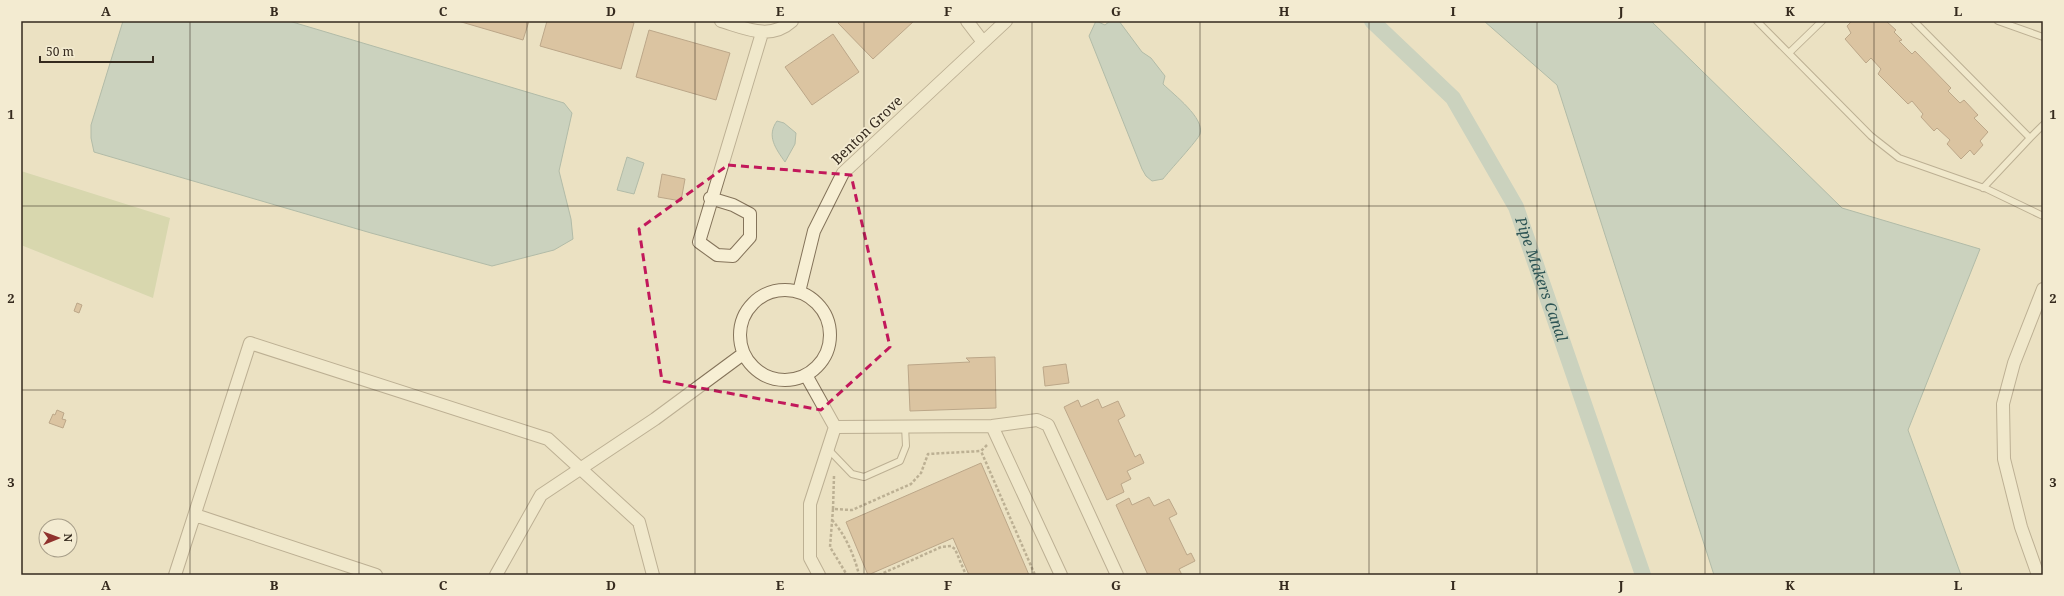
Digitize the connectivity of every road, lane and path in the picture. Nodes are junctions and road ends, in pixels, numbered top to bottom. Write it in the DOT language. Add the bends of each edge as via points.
graph roads {
  1 [pos="721,21"];
  2 [pos="792,21"];
  3 [pos="967,21"];
  4 [pos="1006,21"];
  5 [pos="1757,21"];
  6 [pos="1822,21"];
  7 [pos="1914,21"];
  8 [pos="1998,21"];
  9 [pos="762,33"];
  10 [pos="2043,37"];
  11 [pos="983,42"];
  12 [pos="1789,53"];
  13 [pos="2043,125"];
  14 [pos="2030,138"];
  15 [pos="1983,188"];
  16 [pos="710,198"];
  17 [pos="2043,216"];
  18 [pos="2043,289"];
  19 [pos="799,292"];
  20 [pos="744,354"];
  21 [pos="806,375"];
  22 [pos="905,426"];
  23 [pos="835,427"];
  24 [pos="994,430"];
  25 [pos="828,449"];
  26 [pos="981,452"];
  27 [pos="841,462"];
  28 [pos="580,469"];
  29 [pos="833,509"];
  30 [pos="195,516"];
  31 [pos="832,520"];
  32 [pos="371,574"];
  33 [pos="175,575"];
  34 [pos="496,575"];
  35 [pos="653,575"];
  36 [pos="819,575"];
  37 [pos="847,575"];
  38 [pos="859,575"];
  39 [pos="879,575"];
  40 [pos="966,575"];
  41 [pos="1035,575"];
  42 [pos="1061,575"];
  43 [pos="1117,575"];
  44 [pos="2038,575"];
  1 -- 9 [label="street"];
  2 -- 9 [label="street" via="786,26"];
  3 -- 11 [label="street"];
  4 -- 11 [label="street, Benton Grove"];
  5 -- 12 [label="lane"];
  6 -- 12 [label="lane"];
  7 -- 14 [label="lane"];
  8 -- 10 [label="lane"];
  9 -- 16 [label="street"];
  11 -- 19 [label="street, Benton Grove" via="843,173 814,231"];
  12 -- 15 [label="lane" via="1871,136 1899,158"];
  13 -- 14 [label="lane"];
  14 -- 15 [label="lane"];
  15 -- 17 [label="lane"];
  16 -- 16 [label="street" via="698,242 717,255 733,256 750,237 750,214 733,205"];
  18 -- 44 [label="street" via="2014,363 2003,404 2004,459 2021,527"];
  19 -- 20 [label="street" via="784,290 770,293 757,300 746,311 740,339"];
  19 -- 21 [label="street" via="812,299 822,310 830,338 826,353 818,366"];
  20 -- 21 [label="street" via="752,366 763,375 778,380 792,380"];
  20 -- 28 [label="street" via="655,419"];
  21 -- 23 [label="street"];
  22 -- 23 [label="street"];
  22 -- 24 [label="street"];
  22 -- 27 [label="lane" via="906,446 900,461 864,477 852,474"];
  23 -- 25 [label="street"];
  24 -- 26 [label="path"];
  24 -- 42 [label="street"];
  24 -- 43 [label="street" via="1037,420 1048,425"];
  25 -- 27 [label="lane"];
  25 -- 36 [label="street" via="810,504 810,558"];
  26 -- 29 [label="path" via="928,454 922,473 911,484 852,510"];
  26 -- 41 [label="path"];
  27 -- 29 [label="path" via="834,473"];
  28 -- 30 [label="street" via="548,439 250,342"];
  28 -- 34 [label="street" via="541,495"];
  28 -- 35 [label="street" via="639,522"];
  29 -- 31 [label="path"];
  30 -- 32 [label="street"];
  30 -- 33 [label="street"];
  31 -- 37 [label="path" via="830,547"];
  31 -- 38 [label="path" via="846,543"];
  39 -- 40 [label="path" via="941,547 951,546"];
}
